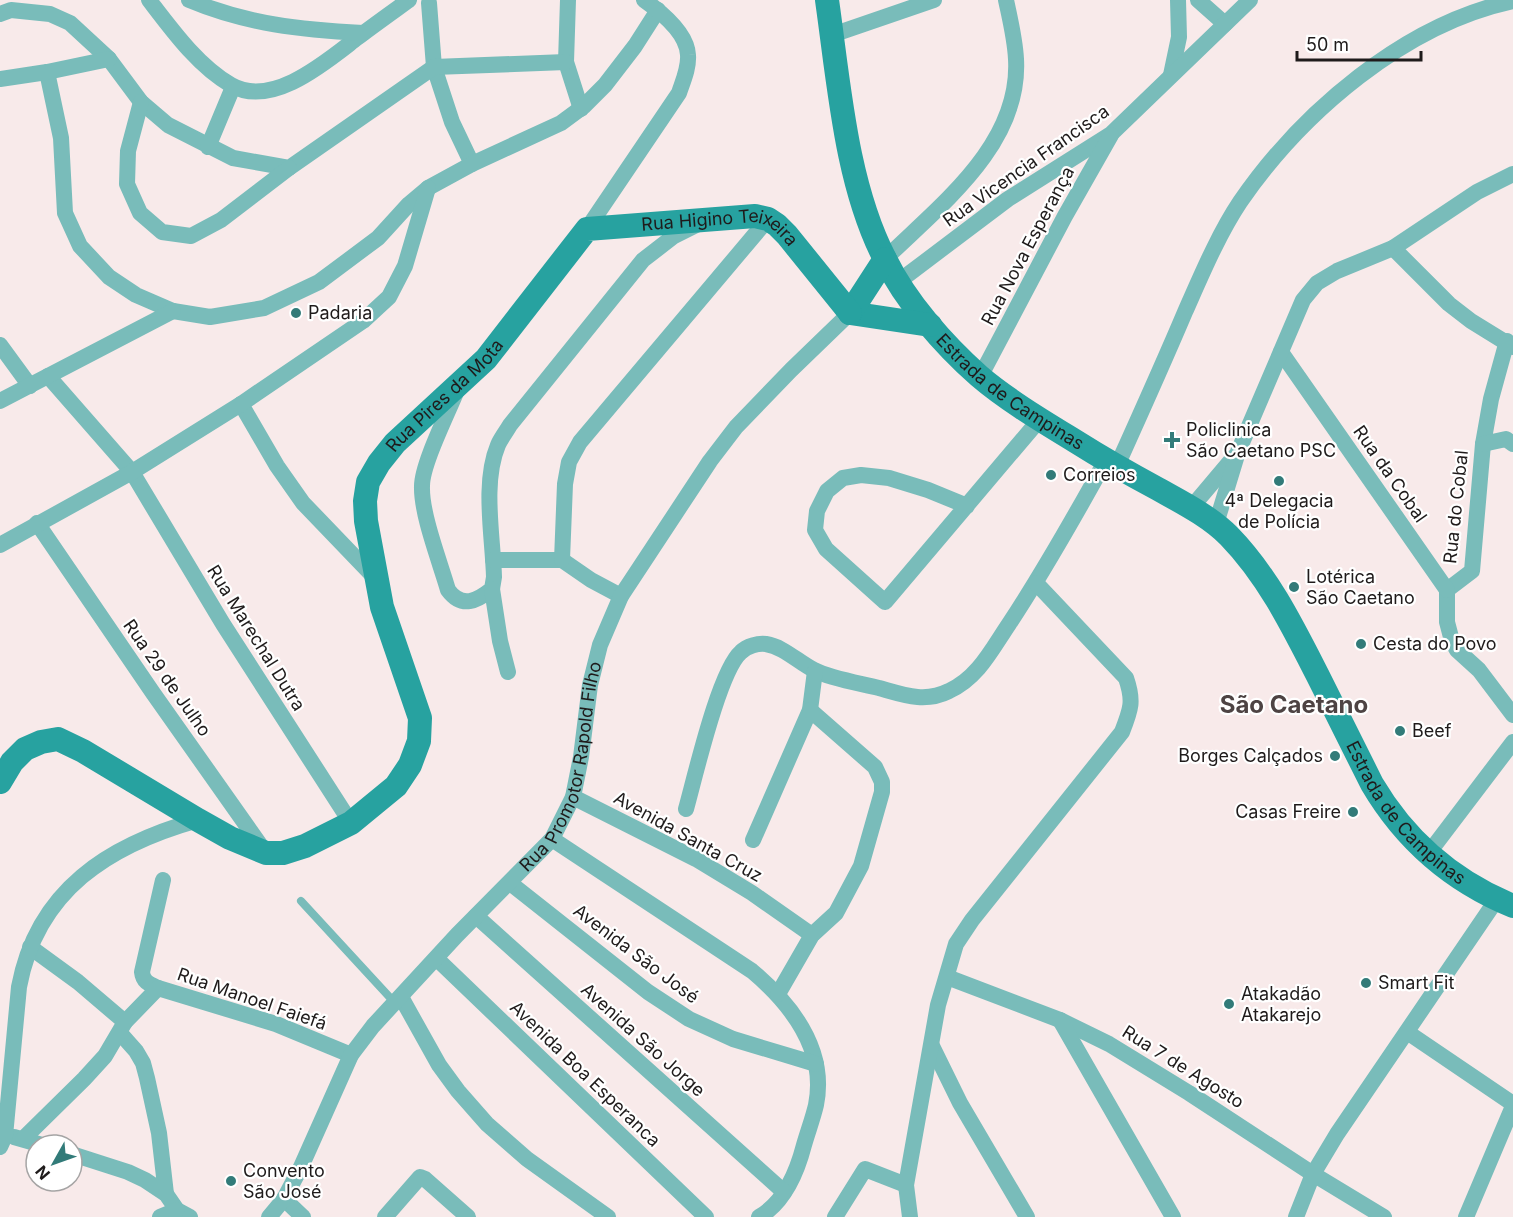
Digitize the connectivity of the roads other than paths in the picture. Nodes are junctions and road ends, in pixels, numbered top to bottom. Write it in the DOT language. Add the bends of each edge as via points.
graph roads {
  1 [pos="149,0"];
  2 [pos="189,0"];
  3 [pos="409,0"];
  4 [pos="568,0"];
  5 [pos="827,0"];
  6 [pos="934,0"];
  7 [pos="1006,0"];
  8 [pos="1178,0"];
  9 [pos="1198,0"];
  10 [pos="1250,0"];
  11 [pos="1513,1"];
  12 [pos="429,3"];
  13 [pos="651,5"];
  14 [pos="0,14"];
  15 [pos="1225,24"];
  16 [pos="363,33"];
  17 [pos="832,35"];
  18 [pos="109,59"];
  19 [pos="566,62"];
  20 [pos="434,67"];
  21 [pos="47,72"];
  22 [pos="1171,75"];
  23 [pos="0,79"];
  24 [pos="233,87"];
  25 [pos="141,102"];
  26 [pos="581,109"];
  27 [pos="1112,134"];
  28 [pos="208,147"];
  29 [pos="472,164"];
  30 [pos="289,168"];
  31 [pos="1513,174"];
  32 [pos="428,188"];
  33 [pos="709,218"];
  34 [pos="768,219"];
  35 [pos="587,229"];
  36 [pos="1393,248"];
  37 [pos="885,259"];
  38 [pos="898,282"];
  39 [pos="173,311"];
  40 [pos="850,313"];
  41 [pos="930,325"];
  42 [pos="1510,344"];
  43 [pos="0,345"];
  44 [pos="1281,352"];
  45 [pos="48,376"];
  46 [pos="980,377"];
  47 [pos="30,386"];
  48 [pos="458,386"];
  49 [pos="0,401"];
  50 [pos="241,404"];
  51 [pos="1040,419"];
  52 [pos="1483,444"];
  53 [pos="1513,444"];
  54 [pos="1238,452"];
  55 [pos="1112,464"];
  56 [pos="132,472"];
  57 [pos="967,506"];
  58 [pos="1191,508"];
  59 [pos="37,523"];
  60 [pos="1216,524"];
  61 [pos="0,545"];
  62 [pos="494,560"];
  63 [pos="562,560"];
  64 [pos="377,580"];
  65 [pos="1036,583"];
  66 [pos="492,589"];
  67 [pos="1447,590"];
  68 [pos="621,596"];
  69 [pos="815,671"];
  70 [pos="508,672"];
  71 [pos="810,710"];
  72 [pos="1513,715"];
  73 [pos="1513,742"];
  74 [pos="0,782"];
  75 [pos="573,796"];
  76 [pos="686,809"];
  77 [pos="198,820"];
  78 [pos="351,824"];
  79 [pos="552,839"];
  80 [pos="753,840"];
  81 [pos="266,853"];
  82 [pos="1428,854"];
  83 [pos="163,880"];
  84 [pos="510,883"];
  85 [pos="301,901"];
  86 [pos="1505,902"];
  87 [pos="476,916"];
  88 [pos="812,935"];
  89 [pos="30,947"];
  90 [pos="437,959"];
  91 [pos="947,977"];
  92 [pos="158,988"];
  93 [pos="778,994"];
  94 [pos="394,998"];
  95 [pos="1060,1020"];
  96 [pos="123,1027"];
  97 [pos="1407,1032"];
  98 [pos="932,1046"];
  99 [pos="351,1055"];
  100 [pos="816,1064"];
  101 [pos="1513,1105"];
  102 [pos="23,1139"];
  103 [pos="2,1141"];
  104 [pos="84,1159"];
  105 [pos="1313,1174"];
  106 [pos="906,1185"];
  107 [pos="784,1192"];
  108 [pos="166,1194"];
  109 [pos="284,1199"];
  110 [pos="184,1214"];
  111 [pos="160,1217"];
  112 [pos="269,1217"];
  113 [pos="303,1217"];
  114 [pos="385,1217"];
  115 [pos="468,1217"];
  116 [pos="608,1217"];
  117 [pos="706,1217"];
  118 [pos="759,1217"];
  119 [pos="835,1217"];
  120 [pos="910,1217"];
  121 [pos="1027,1217"];
  122 [pos="1173,1217"];
  123 [pos="1296,1217"];
  124 [pos="1384,1217"];
  125 [pos="1466,1217"];
  1 -- 24 [label="street" via="212,72"];
  2 -- 16 [label="street" via="248,21"];
  3 -- 16 [label="street"];
  4 -- 19 [label="street"];
  5 -- 17 [label="street, Estrada de Campinas"];
  6 -- 17 [label="street"];
  7 -- 37 [label="street" via="1016,59 1006,120 971,174"];
  8 -- 22 [label="street" via="1179,37"];
  9 -- 15 [label="street"];
  10 -- 15 [label="street, Rua Vicencia Francisca"];
  11 -- 55 [label="street" via="1475,12 1412,41 1333,99 1290,140 1239,204"];
  12 -- 20 [label="street"];
  13 -- 26 [label="street" via="635,46"];
  13 -- 35 [label="street, Rua Pires da Mota" via="683,38 688,55 686,73 679,93"];
  14 -- 18 [label="street" via="11,10 50,14 70,22"];
  15 -- 22 [label="street, Rua Vicencia Francisca"];
  16 -- 24 [label="street" via="302,78 278,88 257,91"];
  17 -- 37 [label="street, Estrada de Campinas" via="850,154 866,215"];
  18 -- 21 [label="street"];
  18 -- 25 [label="street"];
  19 -- 20 [label="street"];
  19 -- 26 [label="street"];
  20 -- 29 [label="street" via="452,122"];
  20 -- 30 [label="street"];
  21 -- 23 [label="street"];
  21 -- 39 [label="street" via="61,138 65,213 80,246 109,277 136,295"];
  22 -- 27 [label="street, Rua Vicencia Francisca"];
  24 -- 28 [label="street"];
  25 -- 28 [label="street" via="168,125"];
  25 -- 30 [label="street" via="128,151 127,184 140,213 162,232 191,236 221,220"];
  26 -- 29 [label="street" via="561,123"];
  27 -- 38 [label="street, Rua Vicencia Francisca" via="1008,199"];
  27 -- 46 [label="street, Rua Nova Esperança"];
  28 -- 30 [label="street" via="233,158"];
  29 -- 32 [label="street"];
  31 -- 36 [label="street" via="1477,192"];
  32 -- 39 [label="street" via="378,238 319,282 264,308 210,318"];
  32 -- 50 [label="street" via="405,266 389,297 363,321"];
  33 -- 34 [label="street, Rua Higino Teixeira"];
  33 -- 35 [label="street, Rua Higino Teixeira"];
  33 -- 62 [label="street" via="674,236 643,260 510,425 491,470"];
  34 -- 40 [label="street, Rua Higino Teixeira" via="787,235"];
  34 -- 63 [label="street" via="580,442 569,462 565,484"];
  35 -- 48 [label="street, Rua Pires da Mota" via="486,359"];
  36 -- 42 [label="street" via="1449,304"];
  36 -- 44 [label="street" via="1317,283 1303,300"];
  37 -- 38 [label="street, Estrada de Campinas"];
  37 -- 40 [label="street, Rua Promotor Rapold Filho"];
  38 -- 41 [label="street, Estrada de Campinas"];
  39 -- 45 [label="street"];
  40 -- 41 [label="street"];
  40 -- 68 [label="street, Rua Promotor Rapold Filho" via="736,427"];
  41 -- 46 [label="street, Estrada de Campinas"];
  42 -- 52 [label="street, Rua do Cobal" via="1491,399"];
  43 -- 47 [label="street"];
  44 -- 54 [label="street"];
  44 -- 67 [label="street, Rua da Cobal"];
  45 -- 47 [label="street"];
  45 -- 56 [label="street, Rua Marechal Dutra"];
  46 -- 51 [label="street, Estrada de Campinas"];
  47 -- 49 [label="street"];
  48 -- 64 [label="street, Rua Pires da Mota" via="395,443 368,482 366,520"];
  48 -- 66 [label="street" via="425,468 423,503 448,590 467,603"];
  50 -- 56 [label="street"];
  50 -- 64 [label="street" via="303,503"];
  51 -- 55 [label="street, Estrada de Campinas"];
  51 -- 57 [label="street"];
  52 -- 53 [label="street" via="1506,439"];
  52 -- 67 [label="street, Rua do Cobal" via="1472,571"];
  54 -- 58 [label="street"];
  54 -- 60 [label="street"];
  55 -- 58 [label="street, Estrada de Campinas"];
  55 -- 65 [label="street"];
  56 -- 59 [label="street"];
  56 -- 78 [label="street, Rua Marechal Dutra" via="223,624"];
  57 -- 57 [label="street" via="885,602 826,549 815,530 817,511 827,491 843,478 861,474 889,478"];
  58 -- 60 [label="street, Estrada de Campinas"];
  59 -- 61 [label="street"];
  59 -- 81 [label="street, Rua 29 de Julho"];
  60 -- 82 [label="street, Estrada de Campinas" via="1247,557 1280,604 1372,784 1405,832"];
  62 -- 63 [label="street"];
  62 -- 66 [label="street"];
  63 -- 68 [label="street"];
  64 -- 78 [label="street, Rua Pires da Mota" via="382,607 420,718 419,741 396,786"];
  65 -- 69 [label="street" via="983,664 968,680 944,693 916,698"];
  65 -- 91 [label="street" via="1126,678 1132,695 1130,711 1122,732 972,920 956,944"];
  66 -- 70 [label="street"];
  67 -- 72 [label="street, Rua do Cobal" via="1447,622 1452,641"];
  68 -- 75 [label="street, Rua Promotor Rapold Filho" via="600,645 590,685"];
  69 -- 71 [label="street"];
  69 -- 76 [label="street" via="765,644 741,651 721,688"];
  71 -- 80 [label="street"];
  71 -- 88 [label="street" via="875,766 882,782 861,866 836,913"];
  73 -- 82 [label="street"];
  74 -- 77 [label="street" via="25,748 58,739"];
  75 -- 79 [label="street, Rua Promotor Rapold Filho"];
  75 -- 88 [label="street, Avenida Santa Cruz" via="696,859"];
  77 -- 81 [label="street"];
  77 -- 89 [label="street" via="117,851 81,876 58,898"];
  78 -- 81 [label="street, Rua Pires da Mota" via="305,846 283,853"];
  79 -- 84 [label="street, Rua Promotor Rapold Filho"];
  79 -- 93 [label="street" via="752,971"];
  82 -- 86 [label="street, Estrada de Campinas"];
  83 -- 92 [label="street, Rua Manoel Faiefá" via="142,972 143,980"];
  84 -- 87 [label="street, Rua Promotor Rapold Filho"];
  84 -- 100 [label="street, Avenida São José" via="648,992 689,1019 733,1039"];
  85 -- 94 [label="lane"];
  86 -- 97 [label="street"];
  87 -- 90 [label="street, Rua Promotor Rapold Filho"];
  87 -- 107 [label="street, Avenida São Jorge"];
  88 -- 93 [label="street"];
  89 -- 96 [label="street" via="78,982"];
  89 -- 103 [label="street" via="19,987"];
  90 -- 94 [label="street, Rua Promotor Rapold Filho"];
  90 -- 117 [label="street, Avenida Boa Esperanca"];
  91 -- 95 [label="street, Rua 7 de Agosto"];
  91 -- 98 [label="street"];
  92 -- 96 [label="street"];
  92 -- 99 [label="street, Rua Manoel Faiefá" via="276,1024"];
  93 -- 100 [label="street" via="793,1013"];
  94 -- 99 [label="street, Rua Promotor Rapold Filho"];
  94 -- 116 [label="street" via="458,1091 487,1124 527,1159"];
  95 -- 105 [label="street, Rua 7 de Agosto" via="1110,1044"];
  95 -- 122 [label="street"];
  96 -- 102 [label="street" via="84,1080"];
  96 -- 108 [label="street" via="145,1070 159,1133"];
  97 -- 101 [label="street"];
  97 -- 105 [label="street"];
  98 -- 106 [label="street"];
  98 -- 121 [label="street" via="960,1103"];
  99 -- 109 [label="street, Rua Promotor Rapold Filho"];
  100 -- 107 [label="street" via="816,1103 799,1165"];
  101 -- 125 [label="street"];
  102 -- 103 [label="street"];
  104 -- 108 [label="street" via="128,1172"];
  105 -- 123 [label="street"];
  105 -- 124 [label="street, Rua 7 de Agosto"];
  106 -- 119 [label="street" via="865,1169"];
  106 -- 120 [label="street"];
  107 -- 118 [label="street"];
  108 -- 110 [label="street"];
  109 -- 112 [label="street, Rua Promotor Rapold Filho"];
  109 -- 113 [label="street"];
  110 -- 111 [label="street"];
  114 -- 115 [label="street" via="423,1177"];
}
